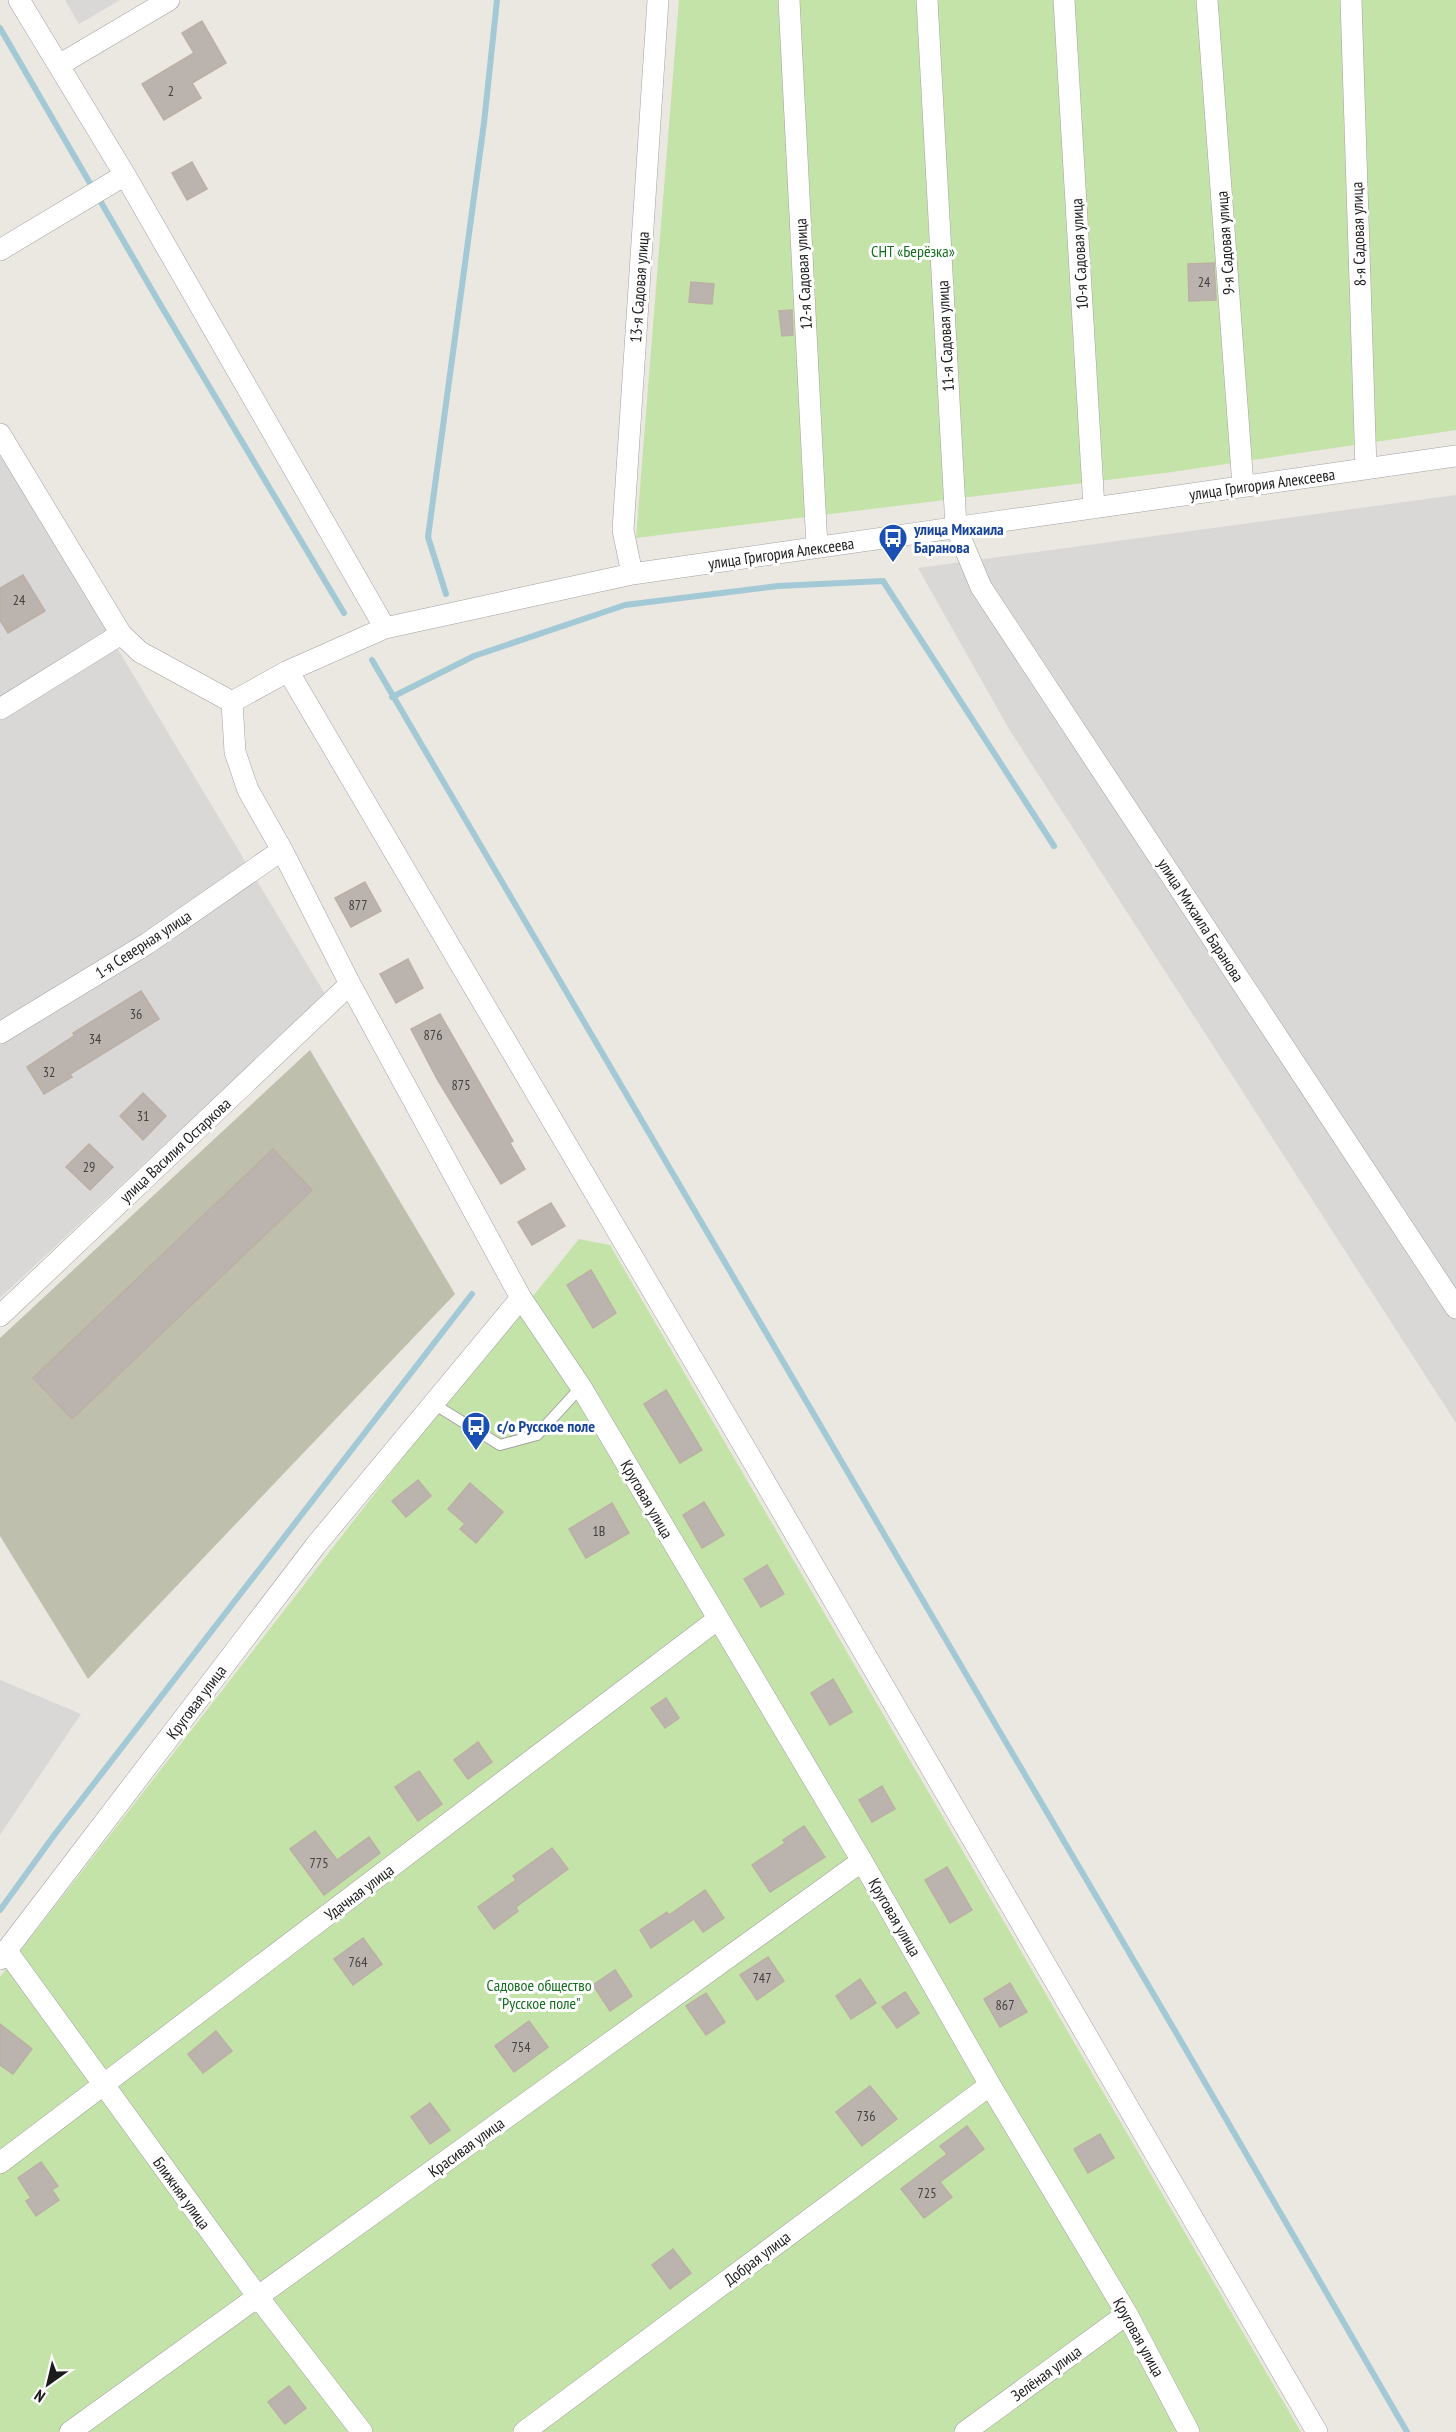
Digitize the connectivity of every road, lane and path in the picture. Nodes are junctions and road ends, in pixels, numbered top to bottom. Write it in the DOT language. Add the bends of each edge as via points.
graph roads {
  1 [pos="19,0"];
  2 [pos="169,0"];
  3 [pos="658,0"];
  4 [pos="789,0"];
  5 [pos="927,0"];
  6 [pos="1064,0"];
  7 [pos="1207,0"];
  8 [pos="1351,0"];
  9 [pos="59,65"];
  10 [pos="125,175"];
  11 [pos="0,250"];
  12 [pos="0,434"];
  13 [pos="1456,456"];
  14 [pos="1366,469"];
  15 [pos="1243,486"];
  16 [pos="1094,508"];
  17 [pos="956,527"];
  18 [pos="817,547"];
  19 [pos="632,574"];
  20 [pos="386,628"];
  21 [pos="122,634"];
  22 [pos="288,671"];
  23 [pos="232,702"];
  24 [pos="0,709"];
  25 [pos="282,850"];
  26 [pos="350,984"];
  27 [pos="0,1033"];
  28 [pos="521,1298"];
  29 [pos="1456,1308"];
  30 [pos="0,1316"];
  31 [pos="581,1386"];
  32 [pos="432,1403"];
  33 [pos="718,1619"];
  34 [pos="862,1861"];
  35 [pos="3,1955"];
  36 [pos="990,2085"];
  37 [pos="104,2086"];
  38 [pos="0,2163"];
  39 [pos="258,2297"];
  40 [pos="1127,2314"];
  41 [pos="69,2432"];
  42 [pos="362,2432"];
  43 [pos="524,2432"];
  44 [pos="966,2432"];
  45 [pos="1189,2432"];
  46 [pos="1317,2432"];
  1 -- 9 [label="street"];
  2 -- 9 [label="street"];
  3 -- 19 [label="street, 13-я Садовая улица" via="623,530"];
  4 -- 18 [label="street, 12-я Садовая улица"];
  5 -- 17 [label="street, 11-я Садовая улица"];
  6 -- 16 [label="street, 10-я Садовая улица"];
  7 -- 15 [label="street, 9-я Садовая улица"];
  8 -- 14 [label="street, 8-я Садовая улица"];
  9 -- 10 [label="street"];
  10 -- 11 [label="street"];
  10 -- 20 [label="street"];
  12 -- 21 [label="street"];
  13 -- 14 [label="street, улица Григория Алексеева"];
  14 -- 15 [label="street, улица Григория Алексеева"];
  15 -- 16 [label="street, улица Григория Алексеева"];
  16 -- 17 [label="street, улица Григория Алексеева"];
  17 -- 18 [label="street, улица Григория Алексеева"];
  17 -- 29 [label="street, улица Михаила Баранова" via="981,587"];
  18 -- 19 [label="street, улица Григория Алексеева"];
  19 -- 20 [label="street, улица Григория Алексеева"];
  20 -- 22 [label="street, улица Григория Алексеева"];
  21 -- 23 [label="street" via="140,652"];
  21 -- 24 [label="street"];
  22 -- 23 [label="street, улица Григория Алексеева"];
  22 -- 46 [label="street"];
  23 -- 25 [label="street" via="235,752 244,780"];
  25 -- 26 [label="street"];
  25 -- 27 [label="street, 1-я Северная улица" via="148,943"];
  26 -- 28 [label="street"];
  26 -- 30 [label="street, улица Василия Остаркова"];
  28 -- 31 [label="street, Круговая улица"];
  28 -- 32 [label="street, Круговая улица"];
  31 -- 32 [label="lane" via="537,1435 500,1445"];
  31 -- 33 [label="street, Круговая улица"];
  32 -- 35 [label="street, Круговая улица" via="309,1554"];
  33 -- 34 [label="street, Круговая улица"];
  33 -- 37 [label="street, Удачная улица"];
  34 -- 36 [label="street, Круговая улица"];
  34 -- 39 [label="street, Красивая улица"];
  35 -- 37 [label="street, Ближняя улица"];
  36 -- 40 [label="street, Круговая улица"];
  36 -- 43 [label="street, Добрая улица"];
  37 -- 38 [label="street, Удачная улица"];
  37 -- 39 [label="street, Ближняя улица"];
  39 -- 41 [label="street, Красивая улица"];
  39 -- 42 [label="street, Ближняя улица"];
  40 -- 44 [label="street, Зелёная улица"];
  40 -- 45 [label="street, Круговая улица"];
}
